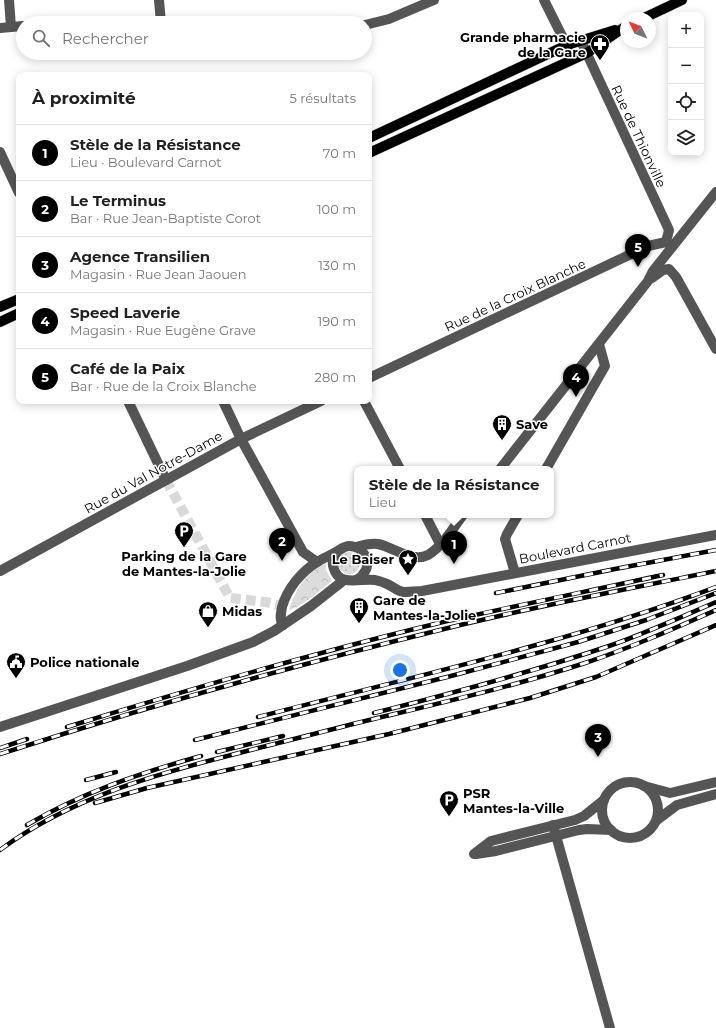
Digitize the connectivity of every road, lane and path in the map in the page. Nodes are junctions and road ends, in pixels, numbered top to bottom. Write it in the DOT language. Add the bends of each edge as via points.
graph roads {
  1 [pos="9,0"];
  2 [pos="159,0"];
  3 [pos="434,0"];
  4 [pos="544,0"];
  5 [pos="682,0"];
  6 [pos="656,12"];
  7 [pos="160,16"];
  8 [pos="372,23"];
  9 [pos="11,27"];
  10 [pos="16,27"];
  11 [pos="0,28"];
  12 [pos="620,28"];
  13 [pos="620,30"];
  14 [pos="581,41"];
  15 [pos="567,45"];
  16 [pos="587,53"];
  17 [pos="573,58"];
  18 [pos="372,137"];
  19 [pos="0,152"];
  20 [pos="372,152"];
  21 [pos="16,187"];
  22 [pos="716,192"];
  23 [pos="669,244"];
  24 [pos="648,281"];
  25 [pos="16,300"];
  26 [pos="0,307"];
  27 [pos="16,314"];
  28 [pos="0,322"];
  29 [pos="599,344"];
  30 [pos="716,349"];
  31 [pos="372,377"];
  32 [pos="129,404"];
  33 [pos="224,404"];
  34 [pos="315,404"];
  35 [pos="366,404"];
  36 [pos="241,439"];
  37 [pos="398,466"];
  38 [pos="502,466"];
  39 [pos="548,466"];
  40 [pos="166,480"];
  41 [pos="427,518"];
  42 [pos="461,518"];
  43 [pos="516,518"];
  44 [pos="716,536"];
  45 [pos="440,544"];
  46 [pos="356,547"];
  47 [pos="337,552"];
  48 [pos="317,562"];
  49 [pos="0,571"];
  50 [pos="515,573"];
  51 [pos="344,580"];
  52 [pos="356,580"];
  53 [pos="283,625"];
  54 [pos="0,726"];
  55 [pos="716,782"];
  56 [pos="644,786"];
  57 [pos="716,794"];
  58 [pos="604,800"];
  59 [pos="657,820"];
  60 [pos="552,825"];
  61 [pos="611,830"];
  62 [pos="556,836"];
  63 [pos="610,1028"];
  1 -- 9 [label="street"];
  2 -- 7 [label="street"];
  3 -- 8 [label="street"];
  4 -- 15 [label="street"];
  5 -- 6 [label="main road"];
  9 -- 10 [label="street"];
  9 -- 11 [label="street"];
  12 -- 14 [label="main road"];
  13 -- 16 [label="main road"];
  14 -- 15 [label="main road"];
  14 -- 16 [label="street, Rue de Thionville"];
  15 -- 17 [label="street"];
  15 -- 18 [label="main road"];
  16 -- 17 [label="main road"];
  16 -- 23 [label="street, Rue de Thionville" via="669,230"];
  17 -- 20 [label="main road"];
  19 -- 21 [label="street"];
  22 -- 23 [label="street"];
  23 -- 24 [label="street"];
  23 -- 31 [label="street, Rue de la Croix Blanche" via="648,246"];
  24 -- 29 [label="street"];
  24 -- 30 [label="street" via="663,270 671,271"];
  25 -- 26 [label="main road"];
  27 -- 28 [label="main road"];
  29 -- 38 [label="street"];
  29 -- 39 [label="street" via="605,366"];
  32 -- 40 [label="street"];
  33 -- 36 [label="street"];
  34 -- 36 [label="street, Rue du Val Notre-Dame"];
  35 -- 37 [label="street"];
  36 -- 40 [label="street, Rue du Val Notre-Dame"];
  36 -- 48 [label="street" via="303,552"];
  40 -- 49 [label="street, Rue du Val Notre-Dame"];
  41 -- 45 [label="street"];
  42 -- 45 [label="street"];
  43 -- 50 [label="street" via="506,539"];
  44 -- 50 [label="street, Boulevard Carnot"];
  45 -- 46 [label="street" via="427,556 413,557 376,544"];
  46 -- 47 [label="street" via="344,547"];
  46 -- 52 [label="street" via="365,554 368,563 363,575"];
  47 -- 48 [label="street"];
  47 -- 51 [label="street" via="332,564 338,576"];
  48 -- 53 [label="street" via="303,573 286,595 280,618"];
  50 -- 52 [label="street, Boulevard Carnot" via="422,591 403,592 386,583"];
  51 -- 52 [label="street"];
  51 -- 53 [label="street"];
  53 -- 54 [label="street" via="253,642 187,666"];
  55 -- 56 [label="street" via="670,793"];
  56 -- 58 [label="street" via="634,782 616,786"];
  56 -- 59 [label="street" via="655,799 658,809"];
  57 -- 59 [label="street" via="677,804"];
  58 -- 60 [label="street" via="584,816"];
  58 -- 61 [label="street" via="603,816"];
  59 -- 61 [label="street" via="653,827 637,838 618,836"];
  60 -- 62 [label="street"];
  60 -- 62 [label="street" via="491,841 474,854"];
  61 -- 62 [label="street" via="587,829"];
  62 -- 63 [label="street"];
}
